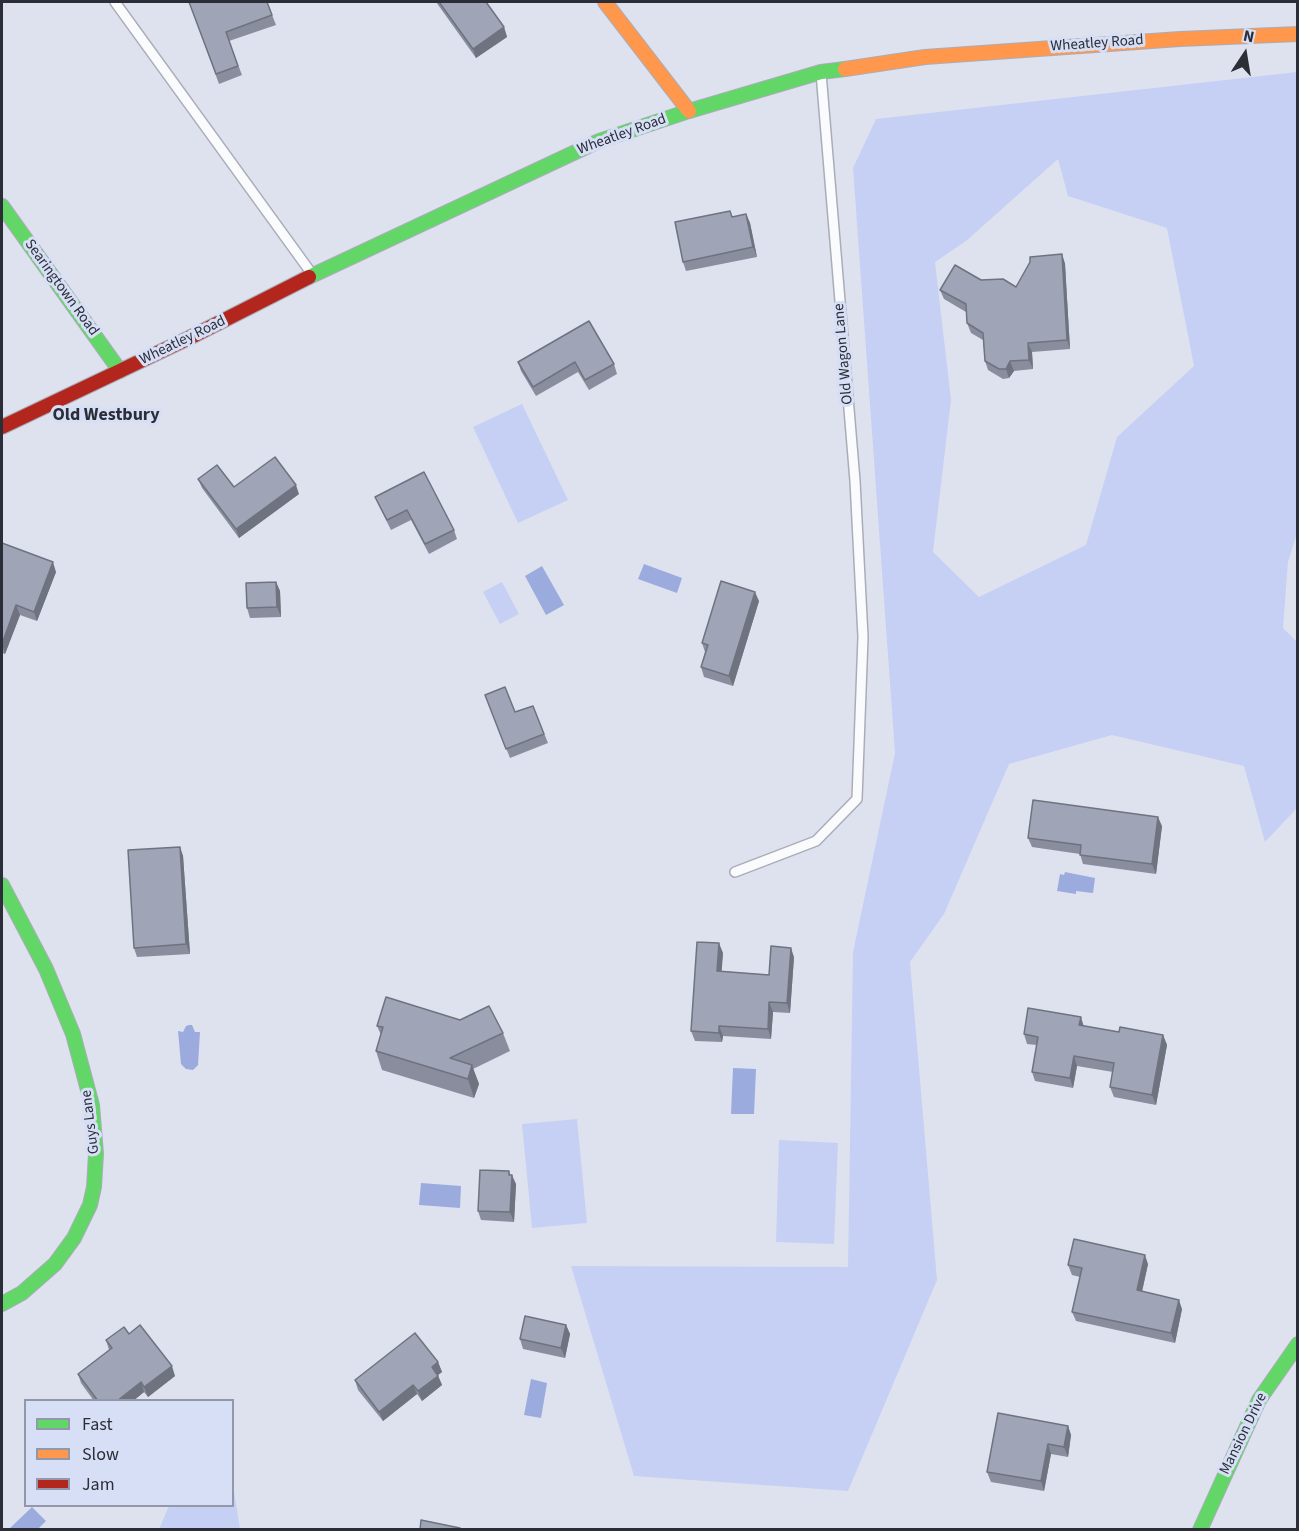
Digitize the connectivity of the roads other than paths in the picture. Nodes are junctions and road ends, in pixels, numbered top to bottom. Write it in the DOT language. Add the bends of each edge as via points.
graph roads {
  1 [pos="115,2"];
  2 [pos="605,2"];
  3 [pos="1298,34"];
  4 [pos="821,72"];
  5 [pos="689,111"];
  6 [pos="2,206"];
  7 [pos="313,275"];
  8 [pos="120,371"];
  9 [pos="2,427"];
  10 [pos="735,872"];
  11 [pos="2,885"];
  12 [pos="2,1304"];
  13 [pos="1298,1344"];
  14 [pos="1200,1530"];
  1 -- 7 [label="lane"];
  2 -- 5 [label="street"];
  3 -- 4 [label="street, Wheatley Road" via="925,57"];
  4 -- 5 [label="street, Wheatley Road"];
  4 -- 10 [label="lane, Old Wagon Lane" via="855,481 863,637 857,799 816,841"];
  5 -- 7 [label="street, Wheatley Road" via="599,141"];
  6 -- 8 [label="street, Searingtown Road"];
  7 -- 8 [label="street, Wheatley Road"];
  8 -- 9 [label="street, Wheatley Road"];
  11 -- 12 [label="street, Guys Lane" via="46,969 73,1034 92,1105 96,1154 90,1205 74,1238 55,1263 22,1293"];
  13 -- 14 [label="street, Mansion Drive" via="1259,1400"];
}
